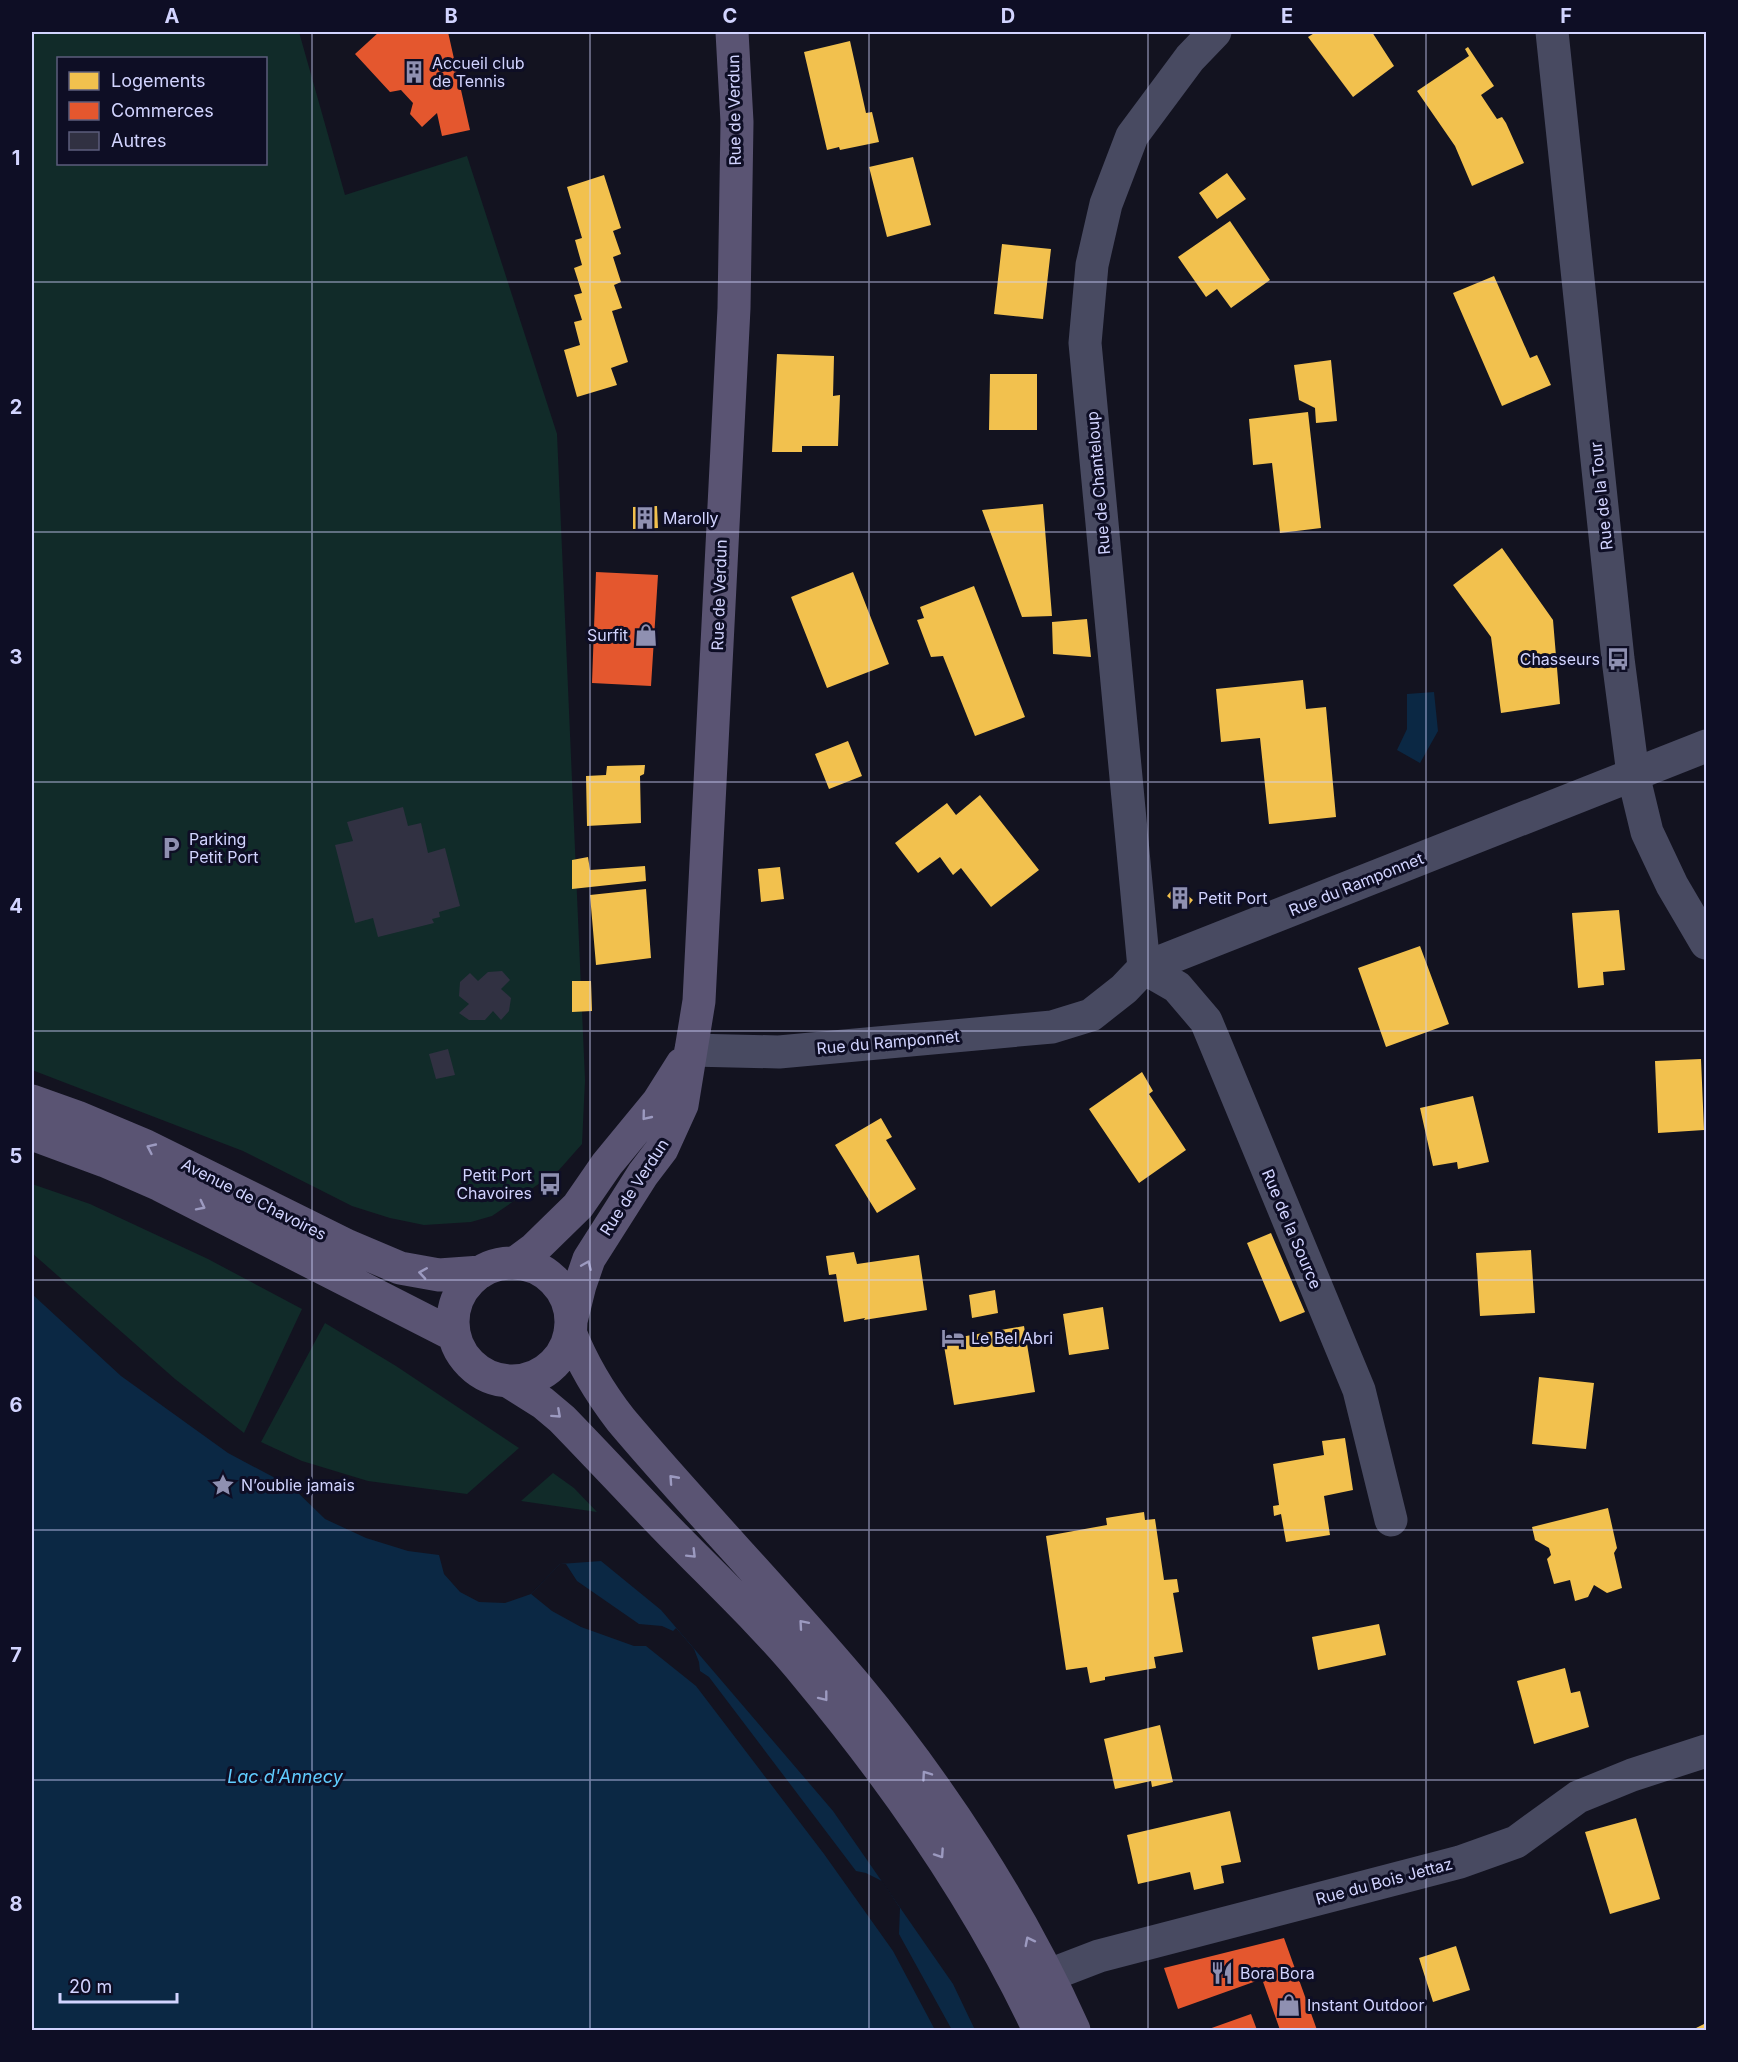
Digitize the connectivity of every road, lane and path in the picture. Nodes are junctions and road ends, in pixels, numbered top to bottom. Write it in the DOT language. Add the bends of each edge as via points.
graph roads {
  1 [pos="732,32"];
  2 [pos="1215,32"];
  3 [pos="1552,32"];
  4 [pos="1707,746"];
  5 [pos="1633,774"];
  6 [pos="1707,944"];
  7 [pos="1144,968"];
  8 [pos="691,1050"];
  9 [pos="32,1101"];
  10 [pos="32,1134"];
  11 [pos="515,1263"];
  12 [pos="481,1272"];
  13 [pos="571,1326"];
  14 [pos="454,1335"];
  15 [pos="508,1381"];
  16 [pos="1391,1520"];
  17 [pos="775,1591"];
  18 [pos="750,1612"];
  19 [pos="1707,1751"];
  20 [pos="1047,1976"];
  21 [pos="1039,2031"];
  22 [pos="1074,2031"];
  1 -- 8 [label="main road, Rue de Verdun" via="736,122 734,308 702,959"];
  2 -- 7 [label="street, Rue de Chanteloup" via="1190,58 1132,136 1106,204 1092,265 1085,343"];
  3 -- 5 [label="street, Rue de la Tour"];
  4 -- 5 [label="street, Rue du Ramponnet"];
  5 -- 6 [label="street, Rue de la Tour" via="1647,832"];
  5 -- 7 [label="street, Rue du Ramponnet"];
  7 -- 8 [label="street, Rue du Ramponnet" via="1125,989 1091,1015 1052,1027 779,1052"];
  7 -- 16 [label="street, Rue de la Source" via="1177,987 1206,1021 1359,1390"];
  8 -- 11 [label="main road, Rue de Verdun, one-way" via="658,1102 578,1206"];
  13 -- 8 [label="main road, Rue de Verdun, one-way" via="582,1276 594,1250 662,1149 682,1105"];
  12 -- 9 [label="main road, Avenue de Chavoires, one-way" via="439,1275 400,1268 146,1146"];
  10 -- 14 [label="main road, Avenue de Chavoires, one-way" via="160,1185"];
  11 -- 12 [label="main road"];
  11 -- 13 [label="main road" via="541,1271 557,1284 567,1301"];
  12 -- 14 [label="main road" via="468,1282 456,1303"];
  13 -- 15 [label="main road" via="559,1358 545,1372"];
  17 -- 13 [label="main road, one-way" via="607,1402 585,1367"];
  14 -- 15 [label="main road" via="461,1353 473,1367"];
  15 -- 18 [label="main road, one-way" via="562,1419"];
  17 -- 18 [label="street"];
  20 -- 17 [label="main road, one-way" via="960,1825 922,1770"];
  18 -- 21 [label="main road, one-way" via="806,1674 902,1796 1010,1970"];
  19 -- 20 [label="street, Rue du Bois Jettaz" via="1578,1797 1516,1842 1460,1862 1099,1956"];
  20 -- 22 [label="main road"];
}
